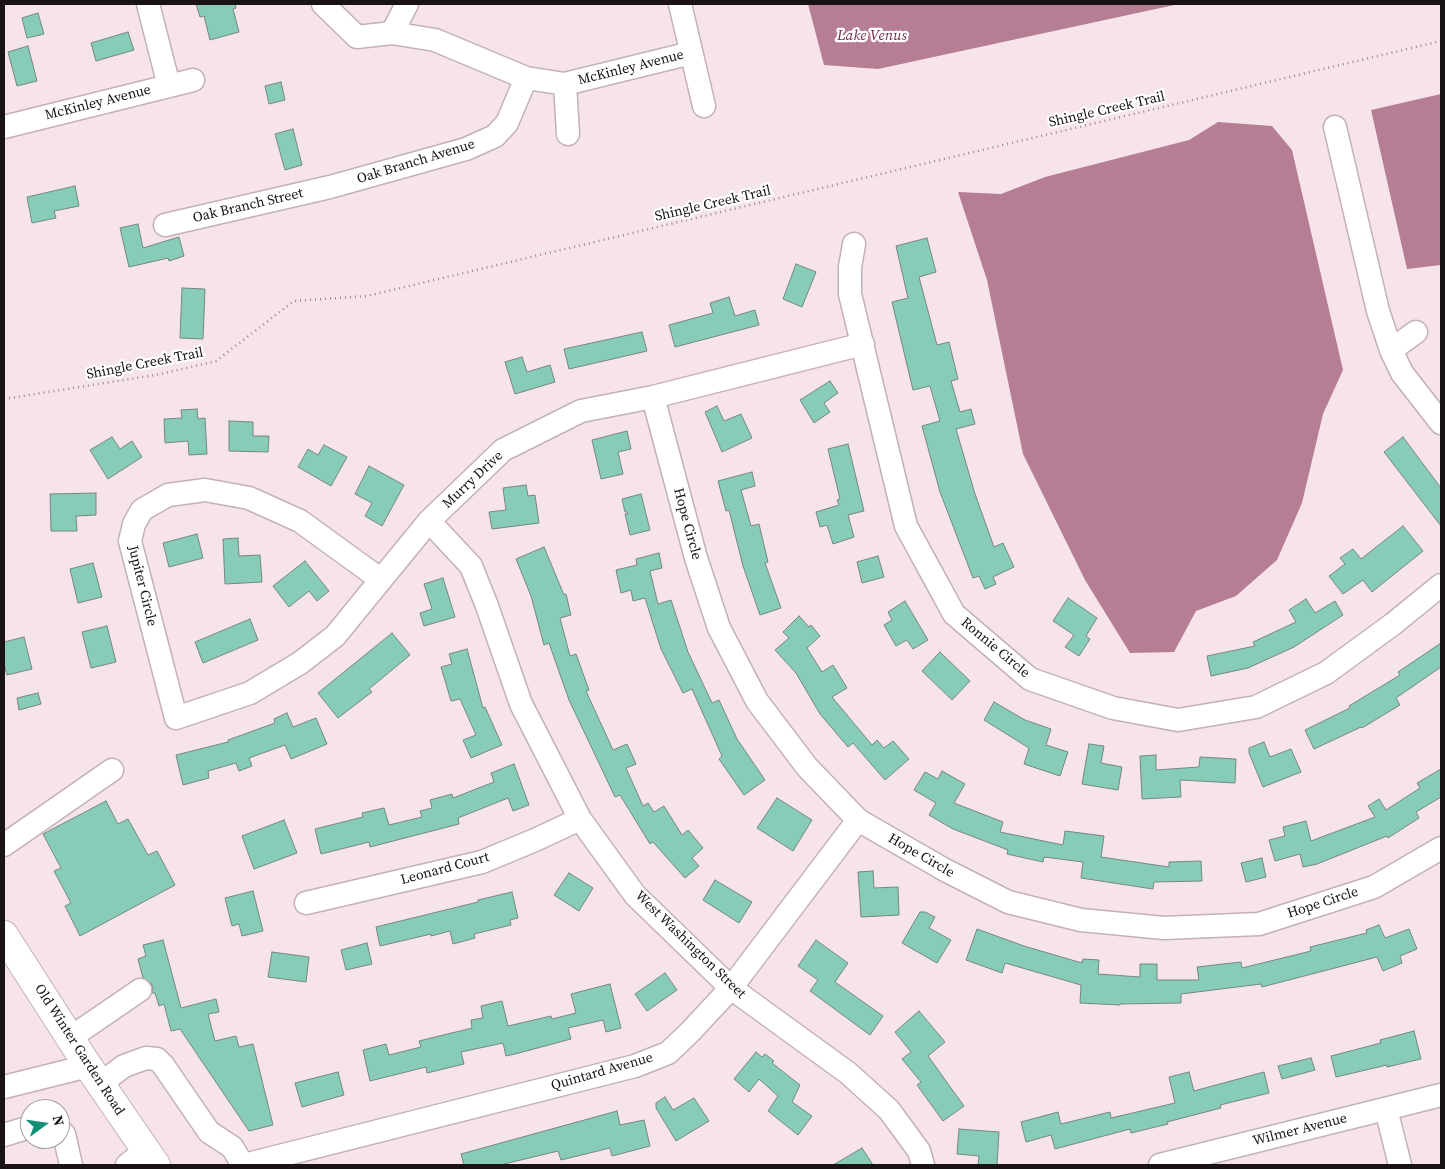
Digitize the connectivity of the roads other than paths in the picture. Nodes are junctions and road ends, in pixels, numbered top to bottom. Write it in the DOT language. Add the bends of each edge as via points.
graph roads {
  1 [pos="148,4"];
  2 [pos="323,4"];
  3 [pos="407,4"];
  4 [pos="680,4"];
  5 [pos="392,33"];
  6 [pos="691,53"];
  7 [pos="526,78"];
  8 [pos="193,80"];
  9 [pos="565,84"];
  10 [pos="169,86"];
  11 [pos="704,106"];
  12 [pos="4,127"];
  13 [pos="1335,127"];
  14 [pos="568,134"];
  15 [pos="330,187"];
  16 [pos="165,225"];
  17 [pos="854,244"];
  18 [pos="1416,332"];
  19 [pos="863,344"];
  20 [pos="1391,350"];
  21 [pos="653,397"];
  22 [pos="1441,423"];
  23 [pos="429,521"];
  24 [pos="380,579"];
  25 [pos="1441,585"];
  26 [pos="176,718"];
  27 [pos="112,770"];
  28 [pos="580,819"];
  29 [pos="858,820"];
  30 [pos="4,845"];
  31 [pos="1441,848"];
  32 [pos="306,903"];
  33 [pos="4,935"];
  34 [pos="731,988"];
  35 [pos="140,990"];
  36 [pos="70,1038"];
  37 [pos="94,1075"];
  38 [pos="4,1086"];
  39 [pos="1441,1095"];
  40 [pos="1386,1109"];
  41 [pos="20,1130"];
  42 [pos="4,1135"];
  43 [pos="67,1149"];
  44 [pos="143,1160"];
  45 [pos="71,1165"];
  46 [pos="244,1165"];
  47 [pos="923,1165"];
  48 [pos="1160,1165"];
  49 [pos="1400,1165"];
  1 -- 10 [label="street"];
  2 -- 5 [label="street, McKinley Avenue" via="357,37"];
  3 -- 5 [label="street"];
  4 -- 6 [label="street"];
  5 -- 7 [label="street, McKinley Avenue" via="434,40"];
  6 -- 9 [label="street, McKinley Avenue"];
  6 -- 11 [label="street"];
  7 -- 9 [label="street, McKinley Avenue"];
  7 -- 15 [label="street, Oak Branch Avenue" via="507,123 495,136 466,149"];
  8 -- 10 [label="street, McKinley Avenue"];
  9 -- 14 [label="street"];
  10 -- 12 [label="street, McKinley Avenue"];
  13 -- 20 [label="street" via="1378,311"];
  15 -- 16 [label="street, Oak Branch Street"];
  17 -- 19 [label="street, Ronnie Circle" via="850,294"];
  18 -- 20 [label="street"];
  19 -- 21 [label="street, Murry Drive"];
  19 -- 25 [label="street, Ronnie Circle" via="906,526 954,614 1030,679 1113,708 1178,720 1256,707 1326,673"];
  20 -- 22 [label="street" via="1402,373"];
  21 -- 23 [label="street, Murry Drive" via="581,411 503,450"];
  21 -- 29 [label="street, Hope Circle" via="696,558 719,628 757,701 807,766"];
  23 -- 24 [label="street, Murry Drive"];
  23 -- 28 [label="street, West Washington Street" via="471,566 521,704"];
  24 -- 26 [label="street, Murry Drive" via="335,636 300,663 250,693"];
  24 -- 26 [label="street, Jupiter Circle" via="300,521 249,498 205,490 168,495 142,510 130,541"];
  27 -- 30 [label="street"];
  28 -- 32 [label="street, Leonard Court" via="482,862"];
  28 -- 34 [label="street, West Washington Street" via="635,894"];
  29 -- 31 [label="street, Hope Circle" via="1008,902 1081,920 1164,928 1259,924 1374,887"];
  29 -- 34 [label="street, Quintard Avenue"];
  33 -- 36 [label="main road, Old Winter Garden Road"];
  34 -- 46 [label="street, Quintard Avenue" via="668,1053 635,1066"];
  34 -- 47 [label="street, West Washington Street" via="848,1073 889,1110 919,1151"];
  35 -- 36 [label="street"];
  36 -- 37 [label="main road, Old Winter Garden Road"];
  37 -- 38 [label="street"];
  37 -- 44 [label="main road, Old Winter Garden Road"];
  37 -- 46 [label="street" via="146,1058 157,1059 209,1132 232,1147"];
  39 -- 40 [label="street, Wilmer Avenue"];
  40 -- 48 [label="street, Wilmer Avenue"];
  40 -- 49 [label="street"];
  41 -- 42 [label="street"];
  43 -- 45 [label="street"];
}
